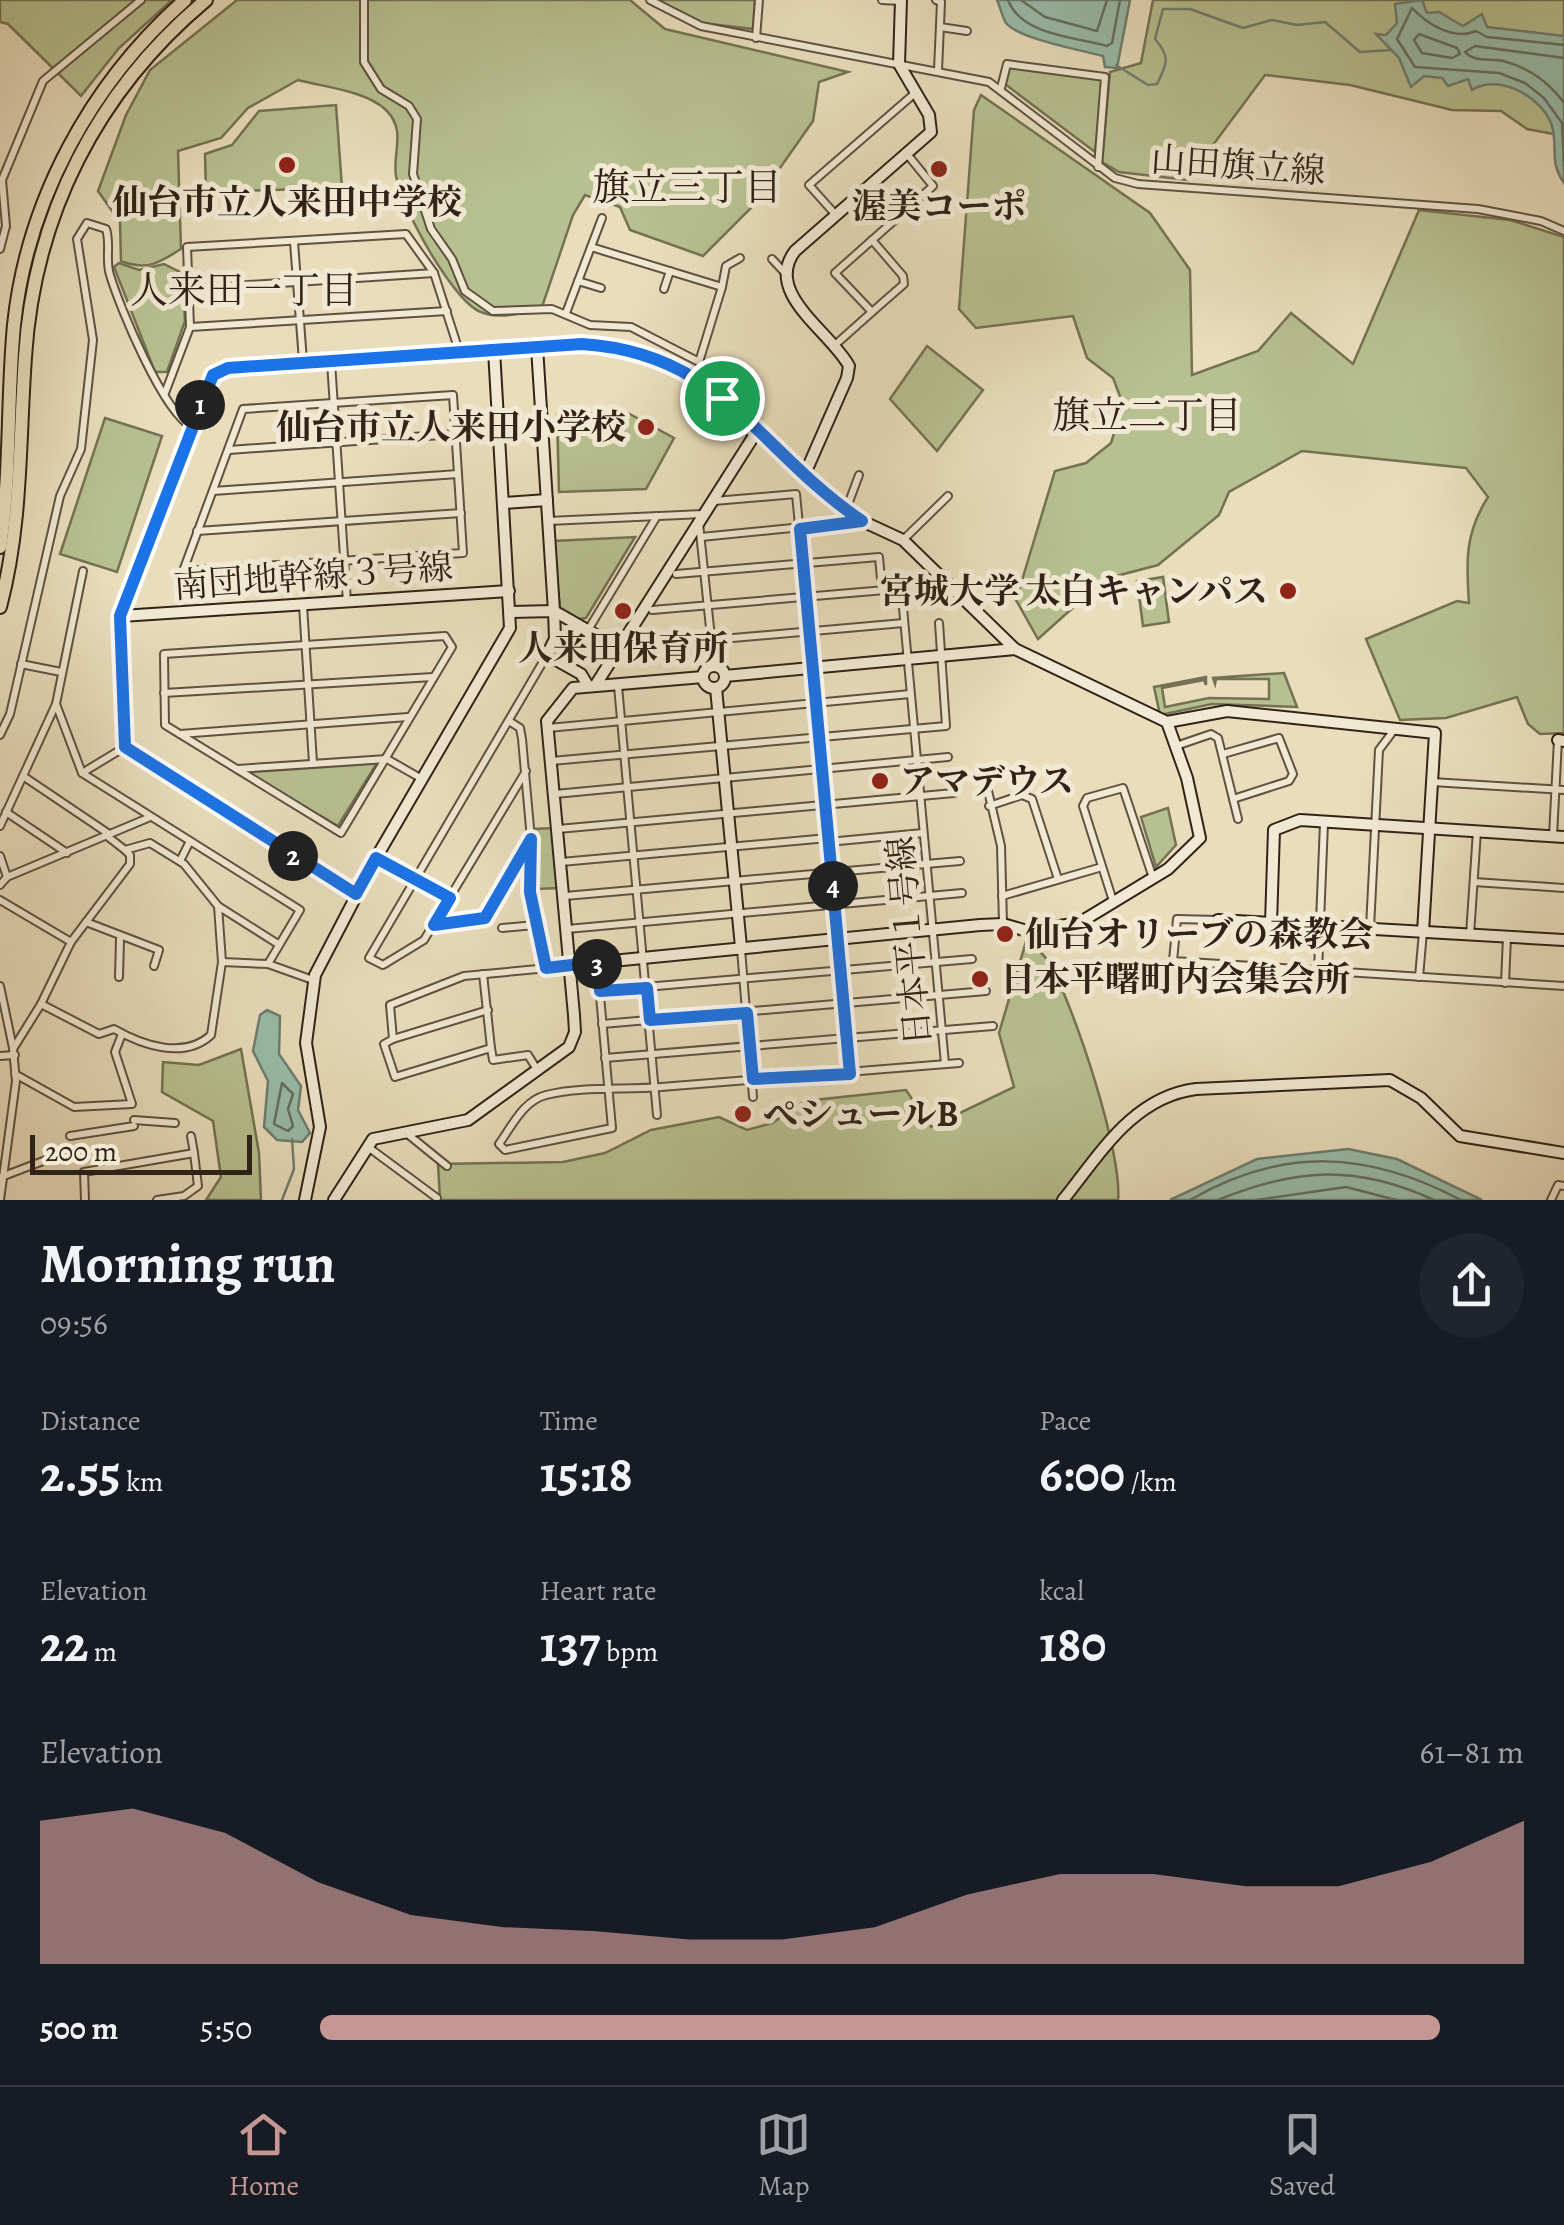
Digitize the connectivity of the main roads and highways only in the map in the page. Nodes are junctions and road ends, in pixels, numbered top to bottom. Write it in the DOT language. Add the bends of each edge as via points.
graph roads {
  1 [pos="185,0"];
  2 [pos="206,0"];
  3 [pos="0,547"];
  4 [pos="0,607"];
  1 -- 3 [label="highway" via="94,104 55,174 35,229 15,322"];
  2 -- 4 [label="highway" via="111,100 55,208 28,322 16,522"];
}
